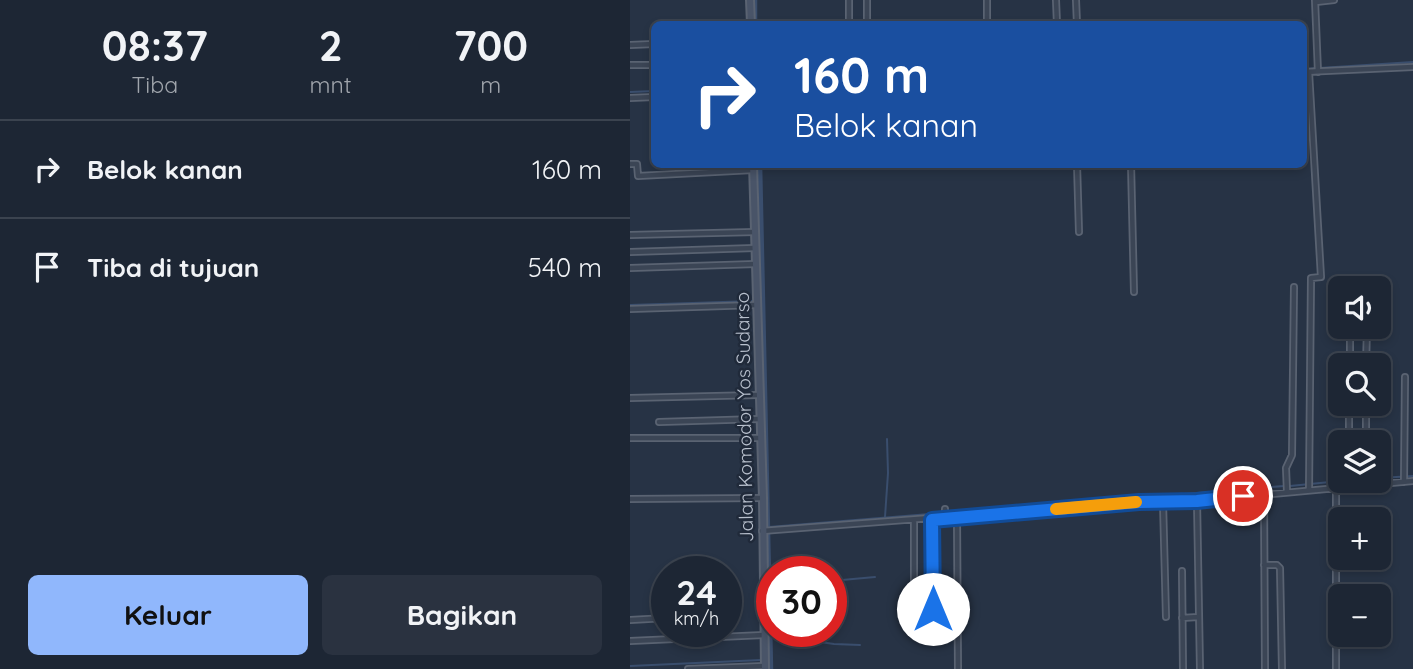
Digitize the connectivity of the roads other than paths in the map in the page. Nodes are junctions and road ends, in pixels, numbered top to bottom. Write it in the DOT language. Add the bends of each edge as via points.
graph roads {
  1 [pos="750,0"];
  2 [pos="849,0"];
  3 [pos="867,0"];
  4 [pos="987,0"];
  5 [pos="1056,0"];
  6 [pos="1076,0"];
  7 [pos="1334,0"];
  8 [pos="1315,1"];
  9 [pos="751,21"];
  10 [pos="849,21"];
  11 [pos="867,21"];
  12 [pos="988,21"];
  13 [pos="1057,21"];
  14 [pos="1077,21"];
  15 [pos="651,44"];
  16 [pos="630,45"];
  17 [pos="630,65"];
  18 [pos="651,65"];
  19 [pos="1413,67"];
  20 [pos="1318,69"];
  21 [pos="1307,72"];
  22 [pos="1307,86"];
  23 [pos="651,97"];
  24 [pos="630,99"];
  25 [pos="630,164"];
  26 [pos="740,168"];
  27 [pos="753,168"];
  28 [pos="1077,168"];
  29 [pos="1130,168"];
  30 [pos="755,232"];
  31 [pos="1079,232"];
  32 [pos="630,235"];
  33 [pos="756,248"];
  34 [pos="630,252"];
  35 [pos="756,264"];
  36 [pos="630,268"];
  37 [pos="1294,287"];
  38 [pos="1134,292"];
  39 [pos="756,302"];
  40 [pos="630,309"];
  41 [pos="1405,377"];
  42 [pos="758,395"];
  43 [pos="630,398"];
  44 [pos="759,419"];
  45 [pos="659,422"];
  46 [pos="630,438"];
  47 [pos="760,438"];
  48 [pos="1404,479"];
  49 [pos="1391,480"];
  50 [pos="1413,481"];
  51 [pos="1309,486"];
  52 [pos="1328,487"];
  53 [pos="1286,488"];
  54 [pos="1336,493"];
  55 [pos="1264,494"];
  56 [pos="763,498"];
  57 [pos="630,499"];
  58 [pos="1197,501"];
  59 [pos="1163,502"];
  60 [pos="957,517"];
  61 [pos="932,520"];
  62 [pos="914,521"];
  63 [pos="763,531"];
  64 [pos="763,556"];
  65 [pos="1264,565"];
  66 [pos="1182,570"];
  67 [pos="933,609"];
  68 [pos="1166,617"];
  69 [pos="1198,617"];
  70 [pos="1182,618"];
  71 [pos="651,619"];
  72 [pos="630,620"];
  73 [pos="914,628"];
  74 [pos="756,635"];
  75 [pos="630,641"];
  76 [pos="764,647"];
  77 [pos="721,664"];
  78 [pos="694,665"];
  79 [pos="765,667"];
  80 [pos="688,669"];
  81 [pos="958,669"];
  82 [pos="1183,669"];
  83 [pos="1200,669"];
  84 [pos="1265,669"];
  85 [pos="1282,669"];
  86 [pos="1336,669"];
  1 -- 9 [label="street"];
  2 -- 10 [label="street"];
  3 -- 11 [label="street"];
  4 -- 12 [label="street"];
  5 -- 13 [label="street"];
  6 -- 14 [label="street"];
  7 -- 8 [label="street"];
  8 -- 20 [label="street"];
  15 -- 16 [label="street"];
  17 -- 18 [label="street"];
  19 -- 20 [label="street"];
  20 -- 21 [label="street"];
  22 -- 51 [label="street" via="1321,277 1311,278"];
  23 -- 24 [label="street"];
  25 -- 26 [label="street" via="637,164 638,176"];
  27 -- 30 [label="street, Jalan Komodor Yos Sudarso"];
  28 -- 31 [label="street"];
  29 -- 38 [label="street"];
  30 -- 32 [label="street"];
  30 -- 33 [label="street, Jalan Komodor Yos Sudarso"];
  33 -- 34 [label="street"];
  33 -- 35 [label="street, Jalan Komodor Yos Sudarso"];
  35 -- 36 [label="street"];
  35 -- 39 [label="street, Jalan Komodor Yos Sudarso"];
  37 -- 53 [label="street" via="1292,455 1286,468"];
  39 -- 40 [label="street"];
  39 -- 42 [label="street, Jalan Komodor Yos Sudarso"];
  41 -- 48 [label="street"];
  42 -- 43 [label="street"];
  42 -- 44 [label="street, Jalan Komodor Yos Sudarso"];
  44 -- 45 [label="street"];
  44 -- 47 [label="street, Jalan Komodor Yos Sudarso"];
  46 -- 47 [label="street"];
  47 -- 56 [label="street, Jalan Komodor Yos Sudarso"];
  48 -- 49 [label="street"];
  48 -- 50 [label="street"];
  51 -- 52 [label="street"];
  51 -- 53 [label="street"];
  53 -- 55 [label="street"];
  54 -- 86 [label="street"];
  55 -- 58 [label="street"];
  55 -- 65 [label="street"];
  56 -- 57 [label="street"];
  56 -- 63 [label="street, Jalan Komodor Yos Sudarso"];
  58 -- 59 [label="street"];
  58 -- 69 [label="street"];
  59 -- 60 [label="street"];
  59 -- 68 [label="street"];
  60 -- 61 [label="street" via="945,513"];
  60 -- 81 [label="street"];
  61 -- 62 [label="street"];
  61 -- 67 [label="street"];
  62 -- 63 [label="street"];
  62 -- 73 [label="street"];
  63 -- 64 [label="street, Jalan Komodor Yos Sudarso"];
  65 -- 84 [label="street"];
  65 -- 85 [label="street" via="1280,568"];
  66 -- 70 [label="street"];
  69 -- 70 [label="street"];
  69 -- 83 [label="street"];
  70 -- 82 [label="street"];
  71 -- 72 [label="street"];
  74 -- 75 [label="street"];
  76 -- 79 [label="street, Jalan Komodor Yos Sudarso"];
  77 -- 78 [label="street"];
  77 -- 79 [label="street"];
  78 -- 80 [label="street"];
}
